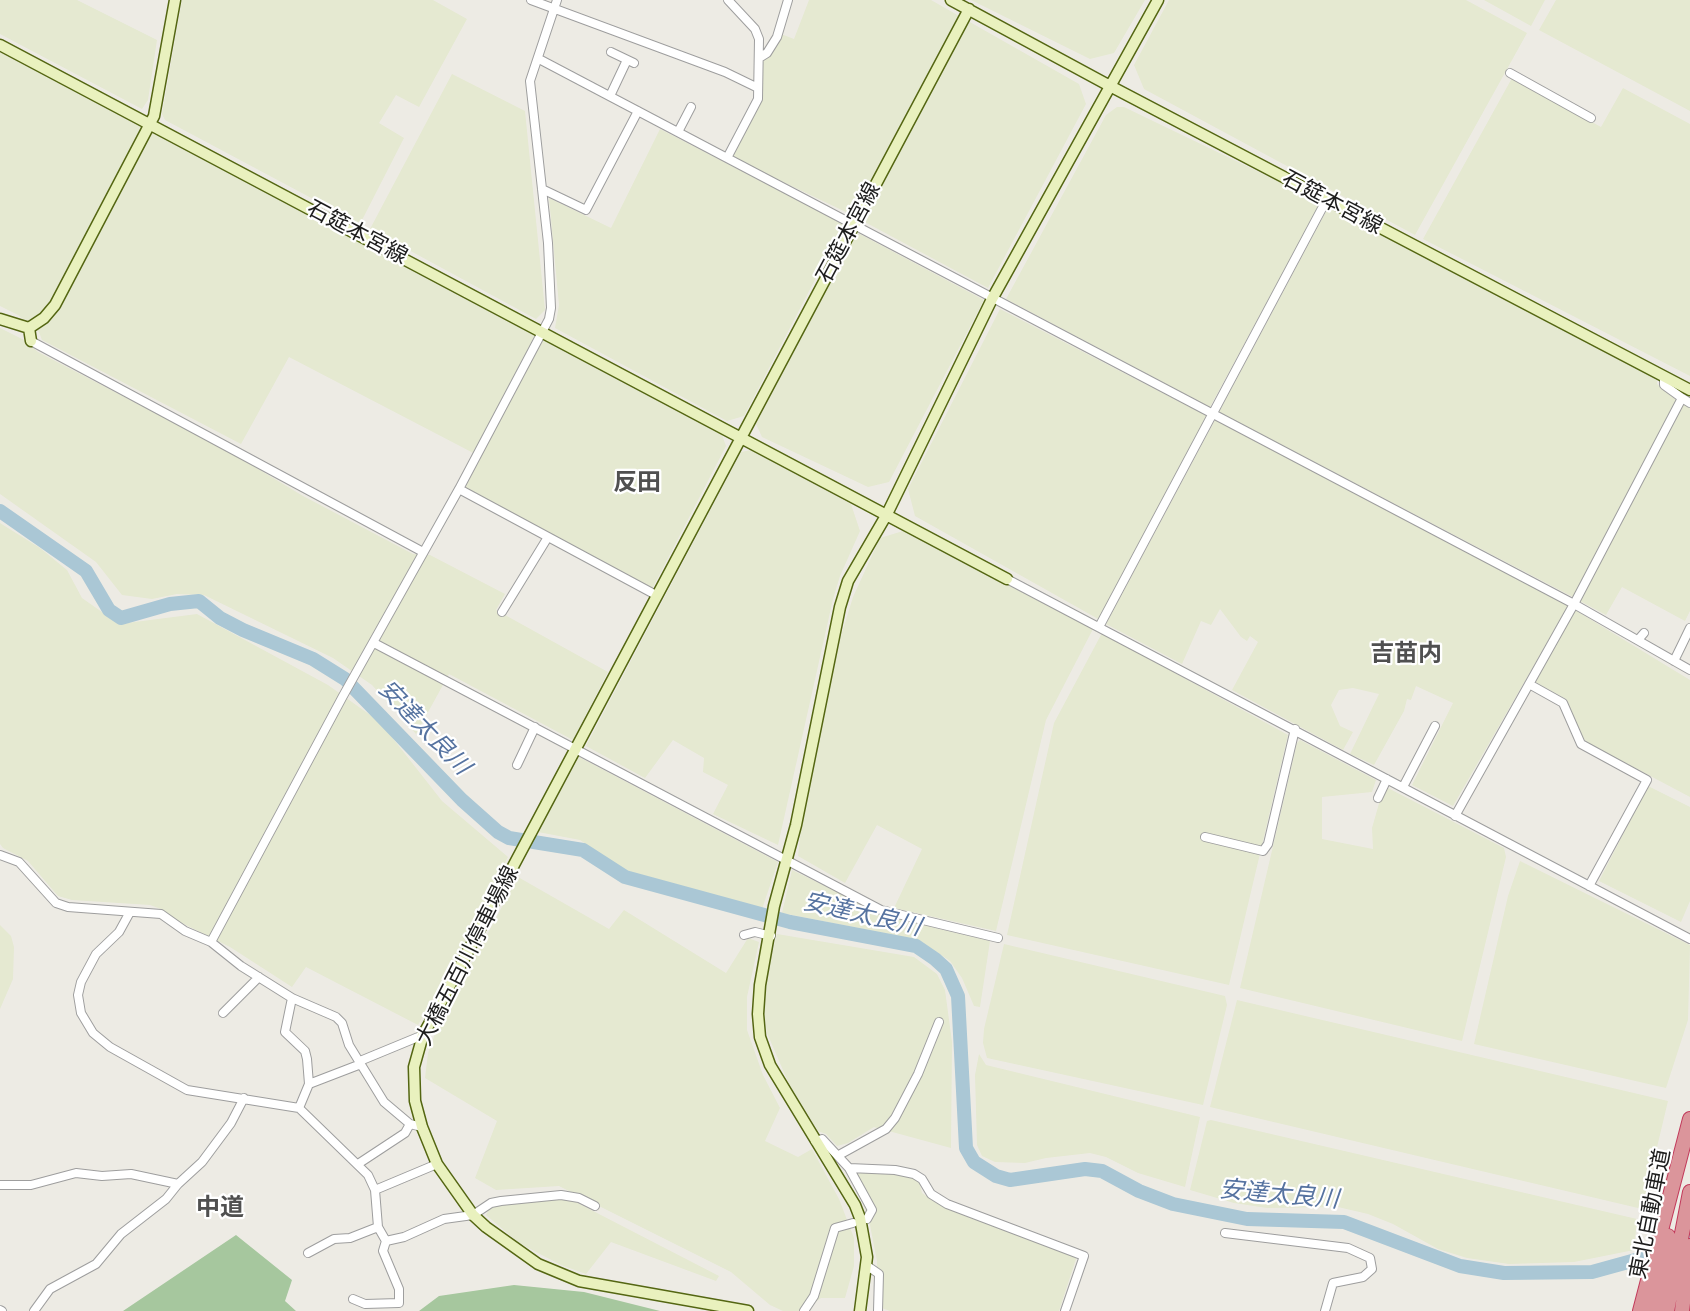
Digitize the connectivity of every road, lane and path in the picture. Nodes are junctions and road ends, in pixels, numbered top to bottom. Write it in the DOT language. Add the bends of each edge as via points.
graph roads {
  1 [pos="175,0"];
  2 [pos="531,0"];
  3 [pos="557,0"];
  4 [pos="728,0"];
  5 [pos="788,0"];
  6 [pos="1158,0"];
  7 [pos="954,1"];
  8 [pos="969,9"];
  9 [pos="555,10"];
  10 [pos="0,45"];
  11 [pos="611,52"];
  12 [pos="759,58"];
  13 [pos="539,59"];
  14 [pos="1510,73"];
  15 [pos="1110,86"];
  16 [pos="758,88"];
  17 [pos="610,96"];
  18 [pos="691,107"];
  19 [pos="638,111"];
  20 [pos="1592,118"];
  21 [pos="150,124"];
  22 [pos="678,132"];
  23 [pos="727,158"];
  24 [pos="542,189"];
  25 [pos="1327,199"];
  26 [pos="854,224"];
  27 [pos="992,299"];
  28 [pos="0,319"];
  29 [pos="28,328"];
  30 [pos="543,333"];
  31 [pos="31,341"];
  32 [pos="1686,394"];
  33 [pos="1690,403"];
  34 [pos="1213,413"];
  35 [pos="741,438"];
  36 [pos="459,489"];
  37 [pos="887,514"];
  38 [pos="548,537"];
  39 [pos="423,552"];
  40 [pos="1007,579"];
  41 [pos="656,595"];
  42 [pos="1574,604"];
  43 [pos="502,612"];
  44 [pos="1099,627"];
  45 [pos="1690,628"];
  46 [pos="1644,633"];
  47 [pos="1638,640"];
  48 [pos="374,643"];
  49 [pos="1674,661"];
  50 [pos="1690,670"];
  51 [pos="1529,684"];
  52 [pos="1435,726"];
  53 [pos="535,727"];
  54 [pos="1294,729"];
  55 [pos="576,748"];
  56 [pos="517,765"];
  57 [pos="1387,779"];
  58 [pos="1403,787"];
  59 [pos="1378,798"];
  60 [pos="1455,816"];
  61 [pos="1205,837"];
  62 [pos="0,855"];
  63 [pos="788,859"];
  64 [pos="1589,886"];
  65 [pos="130,912"];
  66 [pos="770,933"];
  67 [pos="744,935"];
  68 [pos="998,938"];
  69 [pos="1690,939"];
  70 [pos="211,942"];
  71 [pos="259,977"];
  72 [pos="292,998"];
  73 [pos="223,1013"];
  74 [pos="939,1022"];
  75 [pos="423,1035"];
  76 [pos="360,1063"];
  77 [pos="309,1084"];
  78 [pos="244,1098"];
  79 [pos="299,1108"];
  80 [pos="1690,1119"];
  81 [pos="410,1124"];
  82 [pos="1690,1124"];
  83 [pos="422,1127"];
  84 [pos="815,1141"];
  85 [pos="839,1155"];
  86 [pos="358,1164"];
  87 [pos="437,1164"];
  88 [pos="849,1168"];
  89 [pos="178,1184"];
  90 [pos="0,1185"];
  91 [pos="375,1190"];
  92 [pos="1690,1192"];
  93 [pos="595,1206"];
  94 [pos="473,1215"];
  95 [pos="1667,1217"];
  96 [pos="867,1219"];
  97 [pos="853,1223"];
  98 [pos="378,1227"];
  99 [pos="1225,1233"];
  100 [pos="386,1241"];
  101 [pos="1690,1246"];
  102 [pos="308,1253"];
  103 [pos="1682,1262"];
  104 [pos="866,1265"];
  105 [pos="1656,1268"];
  106 [pos="353,1299"];
  107 [pos="34,1311"];
  108 [pos="748,1311"];
  109 [pos="804,1311"];
  110 [pos="860,1311"];
  111 [pos="878,1311"];
  112 [pos="1065,1311"];
  113 [pos="1325,1311"];
  114 [pos="1640,1311"];
  115 [pos="1654,1311"];
  116 [pos="1667,1311"];
  117 [pos="1682,1311"];
  1 -- 21 [label="main road"];
  2 -- 9 [label="street"];
  3 -- 9 [label="street"];
  4 -- 12 [label="street" via="755,29"];
  5 -- 12 [label="street" via="777,37"];
  6 -- 15 [label="main road"];
  7 -- 8 [label="main road"];
  8 -- 15 [label="main road, 石筵本宮線"];
  8 -- 26 [label="main road, 石筵本宮線"];
  9 -- 13 [label="street"];
  9 -- 16 [label="street" via="706,64"];
  10 -- 21 [label="main road, 石筵本宮線"];
  11 -- 17 [label="street" via="630,62"];
  12 -- 16 [label="street"];
  13 -- 17 [label="street"];
  13 -- 24 [label="street" via="530,81"];
  14 -- 20 [label="street"];
  15 -- 25 [label="main road, 石筵本宮線"];
  15 -- 27 [label="main road"];
  16 -- 23 [label="street" via="755,106"];
  17 -- 19 [label="street"];
  18 -- 22 [label="street"];
  19 -- 22 [label="street"];
  19 -- 24 [label="street" via="586,210"];
  21 -- 29 [label="main road" via="55,305"];
  21 -- 30 [label="main road, 石筵本宮線"];
  22 -- 23 [label="street"];
  23 -- 26 [label="street"];
  24 -- 30 [label="street" via="551,308"];
  25 -- 32 [label="main road, 石筵本宮線" via="1664,377"];
  25 -- 34 [label="street"];
  26 -- 27 [label="street"];
  26 -- 35 [label="main road, 石筵本宮線"];
  27 -- 34 [label="street"];
  27 -- 37 [label="main road"];
  28 -- 29 [label="main road"];
  29 -- 31 [label="main road"];
  30 -- 35 [label="main road, 石筵本宮線"];
  30 -- 36 [label="street"];
  31 -- 39 [label="street"];
  32 -- 33 [label="street"];
  32 -- 42 [label="street"];
  34 -- 42 [label="street"];
  34 -- 44 [label="street"];
  35 -- 37 [label="main road"];
  35 -- 41 [label="main road, 大橋五百川停車場線"];
  36 -- 38 [label="street"];
  36 -- 39 [label="street"];
  37 -- 40 [label="main road"];
  37 -- 63 [label="main road" via="848,581 840,608"];
  38 -- 41 [label="street"];
  38 -- 43 [label="street"];
  39 -- 48 [label="street"];
  40 -- 44 [label="street"];
  41 -- 55 [label="main road, 大橋五百川停車場線"];
  42 -- 47 [label="street"];
  42 -- 51 [label="street"];
  44 -- 54 [label="street"];
  45 -- 49 [label="street"];
  46 -- 47 [label="street"];
  47 -- 49 [label="street"];
  48 -- 53 [label="street"];
  48 -- 70 [label="street"];
  49 -- 50 [label="street"];
  51 -- 60 [label="street"];
  51 -- 64 [label="street" via="1563,703 1581,744 1647,780"];
  52 -- 58 [label="street"];
  53 -- 55 [label="street"];
  53 -- 56 [label="street"];
  54 -- 57 [label="street"];
  54 -- 61 [label="street" via="1268,844 1263,850"];
  55 -- 63 [label="street"];
  55 -- 75 [label="main road, 大橋五百川停車場線"];
  57 -- 58 [label="street"];
  57 -- 59 [label="street"];
  58 -- 60 [label="street"];
  60 -- 64 [label="street"];
  62 -- 65 [label="street" via="19,861 56,903 68,908"];
  63 -- 66 [label="main road"];
  63 -- 68 [label="street" via="881,910"];
  64 -- 69 [label="street"];
  65 -- 70 [label="street" via="161,914 185,931"];
  65 -- 78 [label="street" via="119,932 91,961 81,982 78,995 87,1024 110,1047 187,1090"];
  66 -- 67 [label="street"];
  66 -- 84 [label="main road" via="758,998 759,1037 770,1065"];
  70 -- 71 [label="street"];
  71 -- 72 [label="street"];
  71 -- 73 [label="street"];
  72 -- 76 [label="street" via="342,1023"];
  72 -- 77 [label="street" via="285,1032 305,1051"];
  74 -- 85 [label="street" via="895,1118 886,1129"];
  75 -- 76 [label="street"];
  75 -- 83 [label="main road, 大橋五百川停車場線" via="413,1081"];
  76 -- 77 [label="street"];
  76 -- 81 [label="street" via="384,1102"];
  77 -- 79 [label="street"];
  78 -- 79 [label="street"];
  78 -- 89 [label="street" via="202,1162"];
  79 -- 86 [label="street"];
  80 -- 95 [label="highway"];
  81 -- 83 [label="street"];
  81 -- 86 [label="street" via="405,1132"];
  82 -- 95 [label="highway, 東北自動車道"];
  83 -- 87 [label="main road, 大橋五百川停車場線"];
  84 -- 85 [label="street" via="822,1139"];
  84 -- 104 [label="main road" via="855,1206 865,1233"];
  85 -- 88 [label="street"];
  86 -- 91 [label="street"];
  87 -- 91 [label="street"];
  87 -- 94 [label="main road, 大橋五百川停車場線"];
  88 -- 96 [label="street" via="872,1210"];
  88 -- 112 [label="street" via="914,1174 931,1194 947,1204 1084,1256"];
  89 -- 90 [label="street" via="131,1174 76,1173 31,1185"];
  89 -- 107 [label="street" via="166,1199 122,1234 96,1264 50,1289"];
  91 -- 98 [label="street"];
  92 -- 103 [label="highway, 東北自動車道"];
  93 -- 94 [label="street" via="579,1198 555,1196 492,1203"];
  94 -- 100 [label="street" via="444,1219"];
  94 -- 108 [label="main road, 大橋五百川停車場線" via="530,1259 560,1275 600,1287 699,1300"];
  95 -- 105 [label="highway, 東北自動車道"];
  97 -- 109 [label="street" via="835,1228 814,1296"];
  98 -- 100 [label="street"];
  98 -- 102 [label="street" via="350,1238 334,1239"];
  99 -- 113 [label="street" via="1348,1248 1370,1258 1372,1269 1363,1277 1334,1283"];
  100 -- 106 [label="street" via="383,1251 399,1289 399,1303 365,1305"];
  101 -- 103 [label="highway"];
  103 -- 116 [label="highway, 東北自動車道"];
  103 -- 117 [label="highway"];
  104 -- 110 [label="main road"];
  104 -- 111 [label="street" via="879,1274"];
  105 -- 114 [label="highway"];
  105 -- 115 [label="highway, 東北自動車道"];
}
